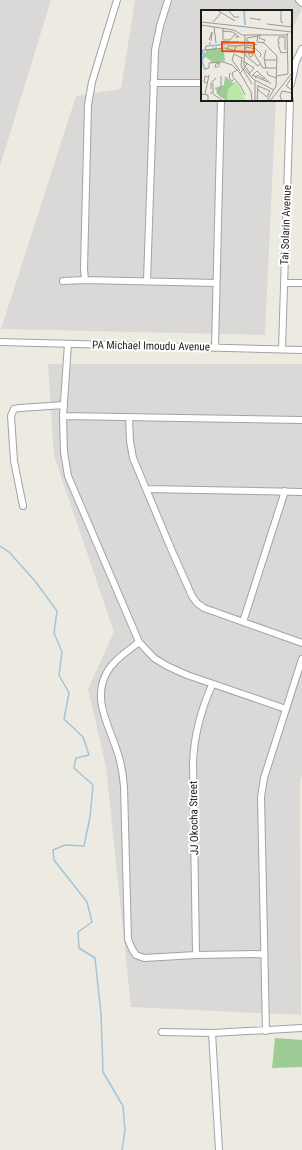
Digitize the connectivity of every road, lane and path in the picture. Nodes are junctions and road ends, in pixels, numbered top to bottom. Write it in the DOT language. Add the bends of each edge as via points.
graph roads {
  1 [pos="117,0"];
  2 [pos="168,0"];
  3 [pos="299,0"];
  4 [pos="302,2"];
  5 [pos="302,49"];
  6 [pos="292,79"];
  7 [pos="154,83"];
  8 [pos="201,83"];
  9 [pos="220,101"];
  10 [pos="290,101"];
  11 [pos="85,280"];
  12 [pos="147,280"];
  13 [pos="63,281"];
  14 [pos="216,283"];
  15 [pos="284,283"];
  16 [pos="302,283"];
  17 [pos="0,342"];
  18 [pos="68,344"];
  19 [pos="215,348"];
  20 [pos="282,349"];
  21 [pos="302,350"];
  22 [pos="64,405"];
  23 [pos="63,416"];
  24 [pos="129,417"];
  25 [pos="302,420"];
  26 [pos="146,489"];
  27 [pos="285,492"];
  28 [pos="302,492"];
  29 [pos="24,506"];
  30 [pos="243,622"];
  31 [pos="139,642"];
  32 [pos="302,643"];
  33 [pos="302,659"];
  34 [pos="212,685"];
  35 [pos="286,709"];
  36 [pos="264,954"];
  37 [pos="196,955"];
  38 [pos="302,1028"];
  39 [pos="266,1031"];
  40 [pos="162,1032"];
  41 [pos="212,1033"];
  42 [pos="219,1150"];
  1 -- 11 [label="street" via="92,82 88,104"];
  2 -- 7 [label="street" via="155,50"];
  3 -- 4 [label="street"];
  5 -- 6 [label="street"];
  7 -- 8 [label="street"];
  7 -- 12 [label="street"];
  9 -- 14 [label="street"];
  10 -- 15 [label="street, Tai Solarin Avenue"];
  11 -- 12 [label="street"];
  11 -- 13 [label="street"];
  12 -- 14 [label="street"];
  14 -- 19 [label="street"];
  15 -- 16 [label="street"];
  15 -- 20 [label="street, Tai Solarin Avenue"];
  17 -- 18 [label="street, PA Michael Imoudu Avenue"];
  18 -- 19 [label="street, PA Michael Imoudu Avenue"];
  18 -- 22 [label="street"];
  19 -- 20 [label="street, PA Michael Imoudu Avenue"];
  20 -- 21 [label="street, PA Michael Imoudu Avenue"];
  22 -- 23 [label="street"];
  22 -- 29 [label="street" via="14,409 11,416 14,461"];
  23 -- 24 [label="street"];
  23 -- 31 [label="street" via="68,476"];
  24 -- 25 [label="street"];
  24 -- 26 [label="street" via="133,458"];
  26 -- 27 [label="street"];
  26 -- 30 [label="street" via="197,603"];
  27 -- 28 [label="street"];
  27 -- 30 [label="street"];
  30 -- 32 [label="street"];
  31 -- 34 [label="street" via="154,658 167,666"];
  31 -- 37 [label="street" via="114,662 101,688 102,709 122,768 128,939 136,955 144,958"];
  33 -- 35 [label="street"];
  34 -- 35 [label="street"];
  34 -- 37 [label="street, JJ Okocha Street" via="197,726 193,751"];
  35 -- 36 [label="street" via="264,778 261,797"];
  36 -- 37 [label="street"];
  36 -- 39 [label="street"];
  38 -- 39 [label="street"];
  39 -- 41 [label="street"];
  40 -- 41 [label="street"];
  41 -- 42 [label="street"];
}
